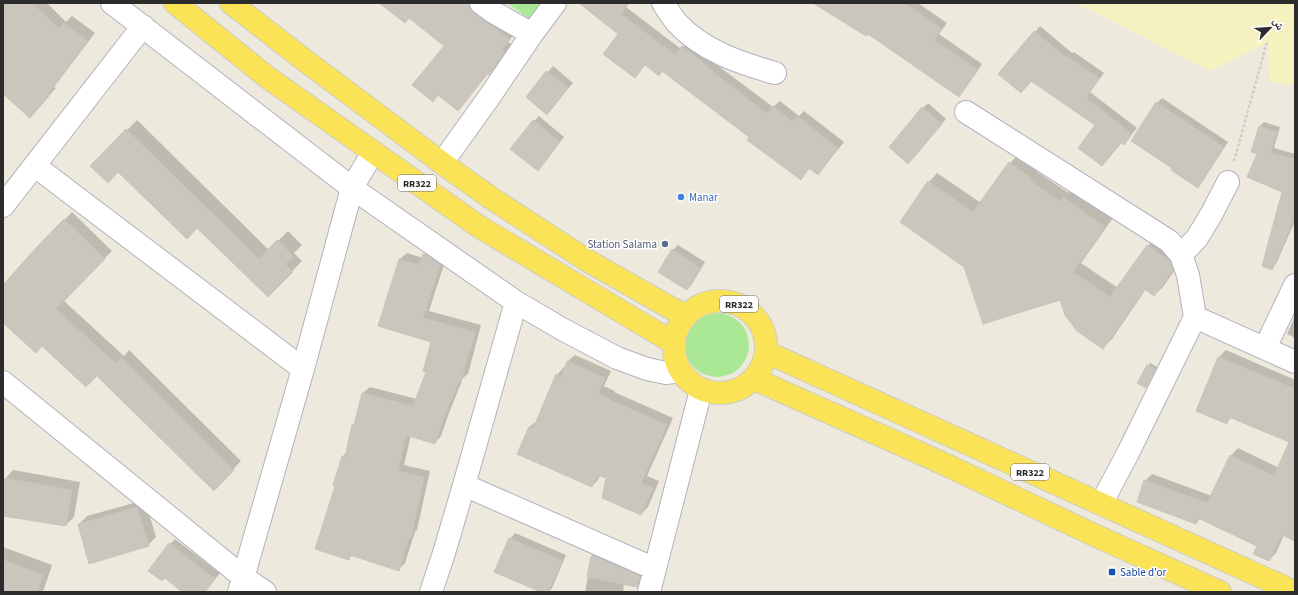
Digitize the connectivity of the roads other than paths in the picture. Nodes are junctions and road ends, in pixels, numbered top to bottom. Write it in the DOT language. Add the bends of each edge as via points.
graph roads {
  1 [pos="112,3"];
  2 [pos="175,3"];
  3 [pos="231,3"];
  4 [pos="481,3"];
  5 [pos="555,3"];
  6 [pos="663,3"];
  7 [pos="143,26"];
  8 [pos="532,34"];
  9 [pos="775,73"];
  10 [pos="966,112"];
  11 [pos="374,152"];
  12 [pos="442,163"];
  13 [pos="35,166"];
  14 [pos="1228,182"];
  15 [pos="352,188"];
  16 [pos="3,206"];
  17 [pos="1181,255"];
  18 [pos="1295,286"];
  19 [pos="516,302"];
  20 [pos="685,316"];
  21 [pos="1195,317"];
  22 [pos="674,343"];
  23 [pos="1265,348"];
  24 [pos="766,352"];
  25 [pos="1295,362"];
  26 [pos="303,369"];
  27 [pos="680,371"];
  28 [pos="754,379"];
  29 [pos="3,382"];
  30 [pos="701,390"];
  31 [pos="464,485"];
  32 [pos="1100,504"];
  33 [pos="655,569"];
  34 [pos="241,584"];
  35 [pos="265,592"];
  36 [pos="431,592"];
  37 [pos="650,592"];
  38 [pos="1220,592"];
  39 [pos="1295,592"];
  1 -- 7 [label="street"];
  2 -- 11 [label="main road, RR322" via="268,77"];
  3 -- 12 [label="main road, RR322"];
  4 -- 8 [label="street"];
  5 -- 8 [label="street"];
  6 -- 9 [label="street" via="677,23 704,45 742,63"];
  7 -- 13 [label="street"];
  7 -- 15 [label="street"];
  8 -- 12 [label="street"];
  10 -- 17 [label="street" via="1170,241"];
  11 -- 15 [label="street"];
  11 -- 22 [label="main road, RR322" via="478,226"];
  12 -- 20 [label="main road, RR322" via="588,261"];
  13 -- 16 [label="street"];
  13 -- 26 [label="street"];
  14 -- 17 [label="street" via="1197,238"];
  15 -- 19 [label="street"];
  15 -- 26 [label="street"];
  17 -- 21 [label="street" via="1188,275"];
  18 -- 23 [label="street"];
  19 -- 27 [label="street" via="617,358 666,373"];
  19 -- 31 [label="street"];
  20 -- 22 [label="main road, RR322" via="677,328"];
  20 -- 24 [label="main road, RR322" via="696,306 710,301 724,300 739,304 751,312 760,324 765,337"];
  21 -- 23 [label="street"];
  21 -- 32 [label="street"];
  22 -- 27 [label="main road, RR322" via="674,357"];
  23 -- 25 [label="street"];
  24 -- 28 [label="main road, RR322" via="762,366"];
  24 -- 32 [label="main road, RR322"];
  26 -- 34 [label="street"];
  27 -- 30 [label="main road, RR322"];
  28 -- 30 [label="main road" via="742,388 729,392"];
  28 -- 38 [label="main road, RR322"];
  29 -- 34 [label="street"];
  30 -- 33 [label="street"];
  31 -- 33 [label="street"];
  31 -- 36 [label="street"];
  32 -- 39 [label="main road, RR322"];
  33 -- 37 [label="street"];
  34 -- 35 [label="street"];
}
